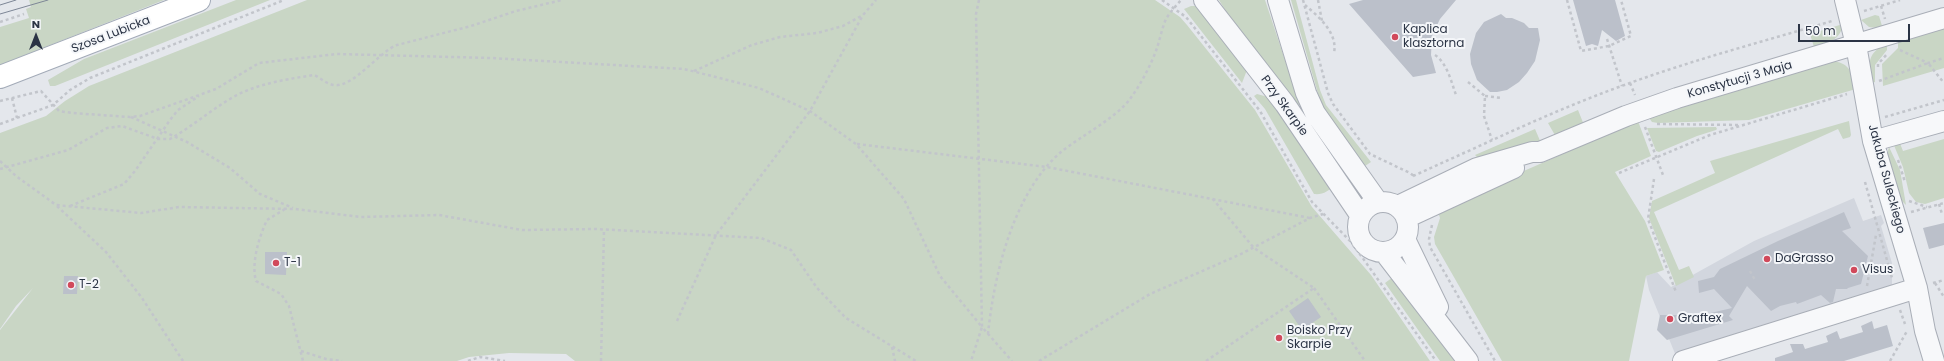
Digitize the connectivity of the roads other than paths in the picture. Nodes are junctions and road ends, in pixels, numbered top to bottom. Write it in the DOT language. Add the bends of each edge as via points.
graph roads {
  1 [pos="199,0"];
  2 [pos="1204,0"];
  3 [pos="1278,0"];
  4 [pos="1848,8"];
  5 [pos="1944,18"];
  6 [pos="1856,45"];
  7 [pos="0,77"];
  8 [pos="1944,121"];
  9 [pos="1873,141"];
  10 [pos="1373,195"];
  11 [pos="1406,208"];
  12 [pos="1360,215"];
  13 [pos="1405,239"];
  14 [pos="1384,252"];
  15 [pos="1926,286"];
  16 [pos="1463,354"];
  17 [pos="1683,361"];
  18 [pos="1934,361"];
  1 -- 7 [label="main road, Szosa Lubicka"];
  2 -- 12 [label="street, Przy Skarpie" via="1284,104"];
  3 -- 10 [label="street, Przy Skarpie" via="1312,107"];
  4 -- 6 [label="street, Jakuba Suleckiego"];
  5 -- 6 [label="street, Konstytucji 3 Maja"];
  6 -- 9 [label="street, Jakuba Suleckiego" via="1871,85"];
  6 -- 11 [label="street, Konstytucji 3 Maja" via="1677,98 1648,120 1477,168"];
  8 -- 9 [label="street"];
  9 -- 15 [label="street, Jakuba Suleckiego" via="1895,217"];
  10 -- 11 [label="street" via="1401,198"];
  10 -- 12 [label="street"];
  11 -- 13 [label="street" via="1408,229"];
  12 -- 14 [label="street" via="1357,228 1361,240 1371,249"];
  13 -- 14 [label="street" via="1396,248"];
  13 -- 16 [label="street"];
  14 -- 16 [label="street"];
  15 -- 17 [label="street"];
  15 -- 18 [label="street, Jakuba Suleckiego" via="1925,331"];
}
